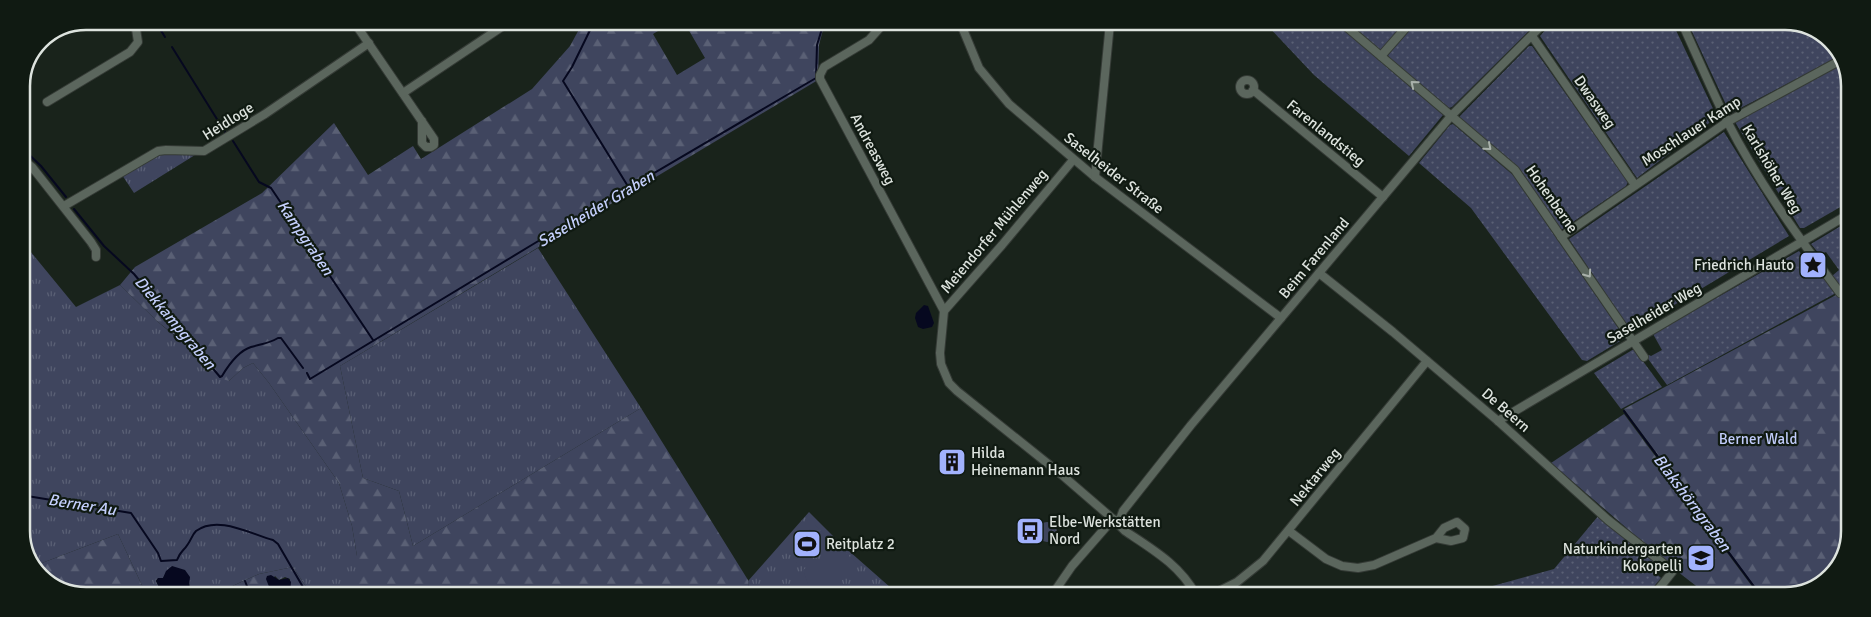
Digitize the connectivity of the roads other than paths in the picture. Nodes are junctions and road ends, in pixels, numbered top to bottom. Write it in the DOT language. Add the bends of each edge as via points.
graph roads {
  1 [pos="136,30"];
  2 [pos="360,30"];
  3 [pos="497,30"];
  4 [pos="878,30"];
  5 [pos="963,30"];
  6 [pos="1109,30"];
  7 [pos="1350,30"];
  8 [pos="1404,30"];
  9 [pos="1538,30"];
  10 [pos="1685,30"];
  11 [pos="1532,36"];
  12 [pos="369,43"];
  13 [pos="1381,56"];
  14 [pos="1836,63"];
  15 [pos="1253,90"];
  16 [pos="403,93"];
  17 [pos="47,102"];
  18 [pos="1451,116"];
  19 [pos="422,121"];
  20 [pos="1727,122"];
  21 [pos="1073,160"];
  22 [pos="30,165"];
  23 [pos="1095,177"];
  24 [pos="1635,185"];
  25 [pos="1382,197"];
  26 [pos="64,206"];
  27 [pos="1841,219"];
  28 [pos="1562,237"];
  29 [pos="1802,242"];
  30 [pos="96,257"];
  31 [pos="1319,272"];
  32 [pos="1840,294"];
  33 [pos="944,310"];
  34 [pos="1281,318"];
  35 [pos="1634,341"];
  36 [pos="1644,357"];
  37 [pos="1427,361"];
  38 [pos="1498,421"];
  39 [pos="1116,520"];
  40 [pos="1289,531"];
  41 [pos="1436,538"];
  42 [pos="1058,587"];
  43 [pos="1191,587"];
  44 [pos="1227,587"];
  45 [pos="1660,587"];
  1 -- 17 [label="street" via="138,42 130,52"];
  2 -- 12 [label="street"];
  3 -- 16 [label="street"];
  4 -- 33 [label="street, Andreasweg" via="869,40 824,67 820,79"];
  5 -- 21 [label="street, Saselheider Straße" via="980,68 1001,96"];
  6 -- 23 [label="street"];
  7 -- 13 [label="street, Hohenberne"];
  8 -- 13 [label="street"];
  9 -- 11 [label="street, Beim Farenland"];
  10 -- 20 [label="street, Karlshöher Weg"];
  11 -- 18 [label="street, Beim Farenland"];
  11 -- 24 [label="street, Dwasweg"];
  12 -- 16 [label="street"];
  12 -- 26 [label="street, Heidloge" via="204,151 158,151"];
  18 -- 13 [label="street, Hohenberne, one-way"];
  14 -- 20 [label="street, Moschlauer Kamp"];
  15 -- 25 [label="street, Farenlandstieg"];
  16 -- 19 [label="street"];
  18 -- 25 [label="street, Beim Farenland"];
  18 -- 28 [label="street, Hohenberne, one-way" via="1515,170"];
  20 -- 24 [label="street, Moschlauer Kamp"];
  20 -- 29 [label="street, Karlshöher Weg"];
  21 -- 23 [label="street, Saselheider Straße"];
  21 -- 33 [label="street, Meiendorfer Mühlenweg"];
  22 -- 26 [label="street"];
  23 -- 34 [label="street, Saselheider Straße"];
  24 -- 28 [label="street, Moschlauer Kamp"];
  25 -- 31 [label="street, Beim Farenland"];
  26 -- 30 [label="street" via="92,242"];
  27 -- 29 [label="street, Saselheider Weg"];
  28 -- 35 [label="street, Hohenberne, one-way"];
  29 -- 32 [label="street, Karlshöher Weg"];
  29 -- 35 [label="street, Saselheider Weg"];
  31 -- 34 [label="street, Beim Farenland"];
  31 -- 37 [label="street, De Beern"];
  33 -- 39 [label="street, Meiendorfer Mühlenweg" via="940,353 949,383"];
  34 -- 39 [label="street, Beim Farenland"];
  35 -- 36 [label="street, Hohenberne"];
  35 -- 38 [label="street, Saselheider Weg"];
  37 -- 38 [label="street, De Beern"];
  37 -- 40 [label="street, Nektarweg"];
  38 -- 45 [label="street, De Beern" via="1608,520 1673,571"];
  39 -- 42 [label="street, Beim Farenland" via="1072,566"];
  39 -- 43 [label="street, Meiendorfer Mühlenweg" via="1125,531 1170,563"];
  40 -- 41 [label="street" via="1326,559 1358,568 1374,565"];
  40 -- 44 [label="street, Nektarweg" via="1264,561"];
}
